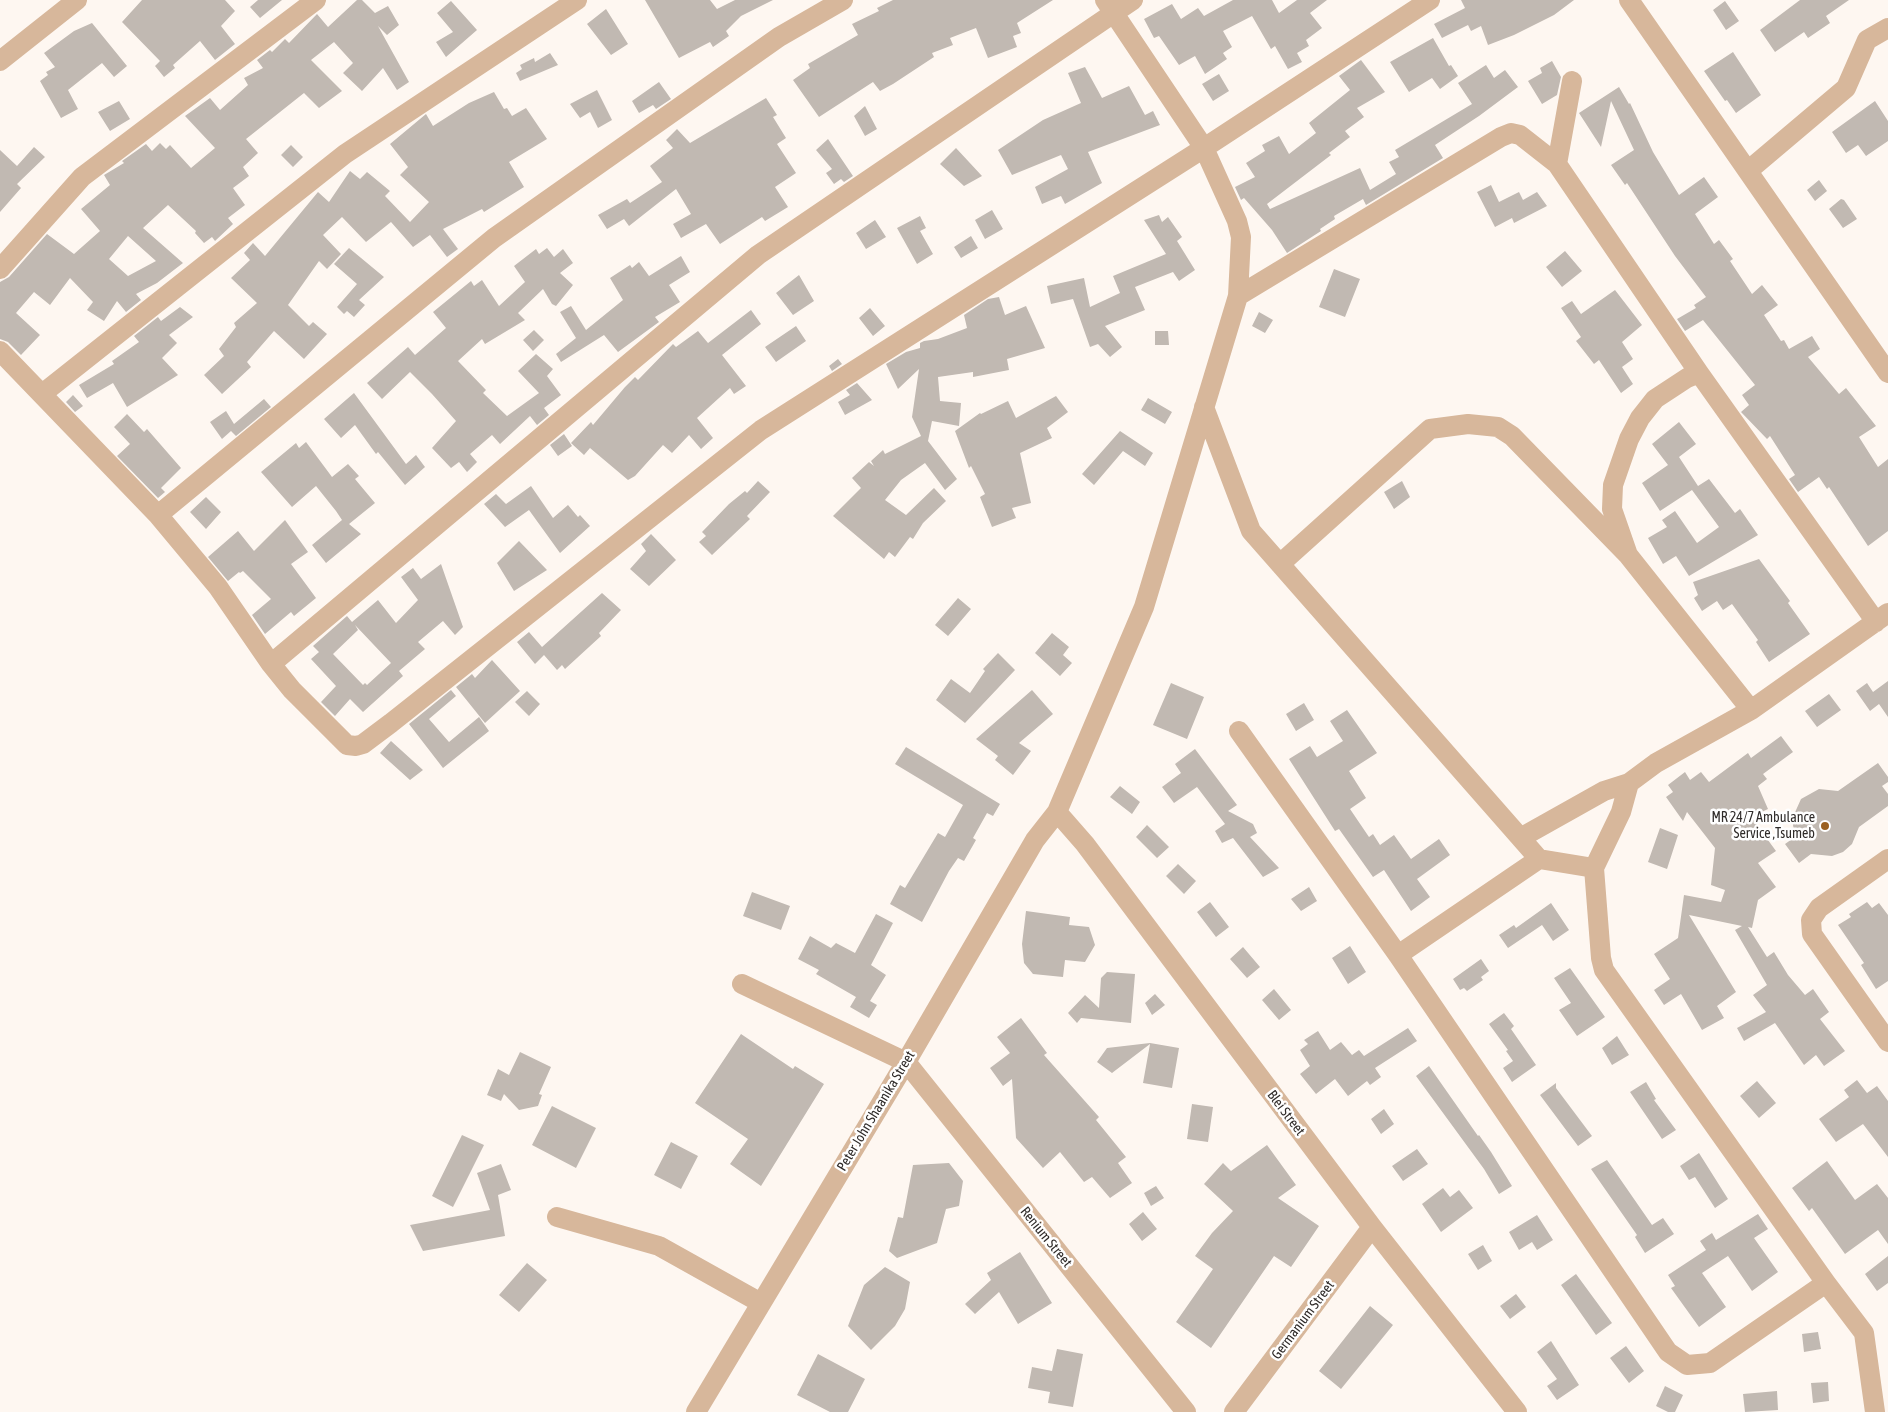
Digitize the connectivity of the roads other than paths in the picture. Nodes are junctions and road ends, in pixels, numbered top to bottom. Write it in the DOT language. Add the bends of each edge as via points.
graph roads {
  1 [pos="77,0"];
  2 [pos="316,0"];
  3 [pos="577,0"];
  4 [pos="843,0"];
  5 [pos="1133,0"];
  6 [pos="1430,0"];
  7 [pos="1629,0"];
  8 [pos="1110,6"];
  9 [pos="1888,28"];
  10 [pos="0,61"];
  11 [pos="1572,81"];
  12 [pos="1204,148"];
  13 [pos="1557,164"];
  14 [pos="1749,170"];
  15 [pos="0,269"];
  16 [pos="1238,296"];
  17 [pos="0,351"];
  18 [pos="1699,372"];
  19 [pos="1888,373"];
  20 [pos="42,394"];
  21 [pos="1204,407"];
  22 [pos="158,515"];
  23 [pos="1628,555"];
  24 [pos="1280,564"];
  25 [pos="1882,618"];
  26 [pos="271,664"];
  27 [pos="1751,710"];
  28 [pos="1239,731"];
  29 [pos="1629,783"];
  30 [pos="1057,812"];
  31 [pos="1522,837"];
  32 [pos="1539,859"];
  33 [pos="1888,859"];
  34 [pos="1594,868"];
  35 [pos="1398,955"];
  36 [pos="742,984"];
  37 [pos="1888,1042"];
  38 [pos="906,1062"];
  39 [pos="557,1217"];
  40 [pos="1372,1227"];
  41 [pos="1826,1283"];
  42 [pos="761,1303"];
  43 [pos="701,1410"];
  44 [pos="1186,1412"];
  45 [pos="1234,1412"];
  46 [pos="1517,1412"];
  47 [pos="1875,1412"];
  1 -- 10 [label="street"];
  2 -- 15 [label="street" via="82,177"];
  3 -- 20 [label="street" via="345,154"];
  4 -- 22 [label="street" via="779,37 494,238"];
  5 -- 8 [label="street"];
  6 -- 12 [label="street"];
  7 -- 14 [label="street"];
  8 -- 12 [label="street, Peter John Shaanika Street"];
  8 -- 26 [label="street" via="758,255"];
  9 -- 14 [label="street" via="1867,40 1846,88"];
  11 -- 13 [label="street"];
  12 -- 16 [label="street, Peter John Shaanika Street" via="1241,237"];
  12 -- 26 [label="street" via="761,430 363,744 347,745"];
  13 -- 16 [label="street" via="1520,135 1506,135"];
  13 -- 18 [label="street"];
  14 -- 19 [label="street"];
  16 -- 21 [label="street, Peter John Shaanika Street"];
  17 -- 20 [label="street"];
  18 -- 23 [label="street" via="1655,399 1629,439 1613,485 1612,509"];
  18 -- 25 [label="street"];
  20 -- 22 [label="street"];
  21 -- 24 [label="street" via="1252,531"];
  21 -- 30 [label="street, Peter John Shaanika Street" via="1144,607"];
  22 -- 26 [label="street" via="218,587"];
  23 -- 24 [label="street" via="1512,436 1498,427 1468,424 1430,430"];
  23 -- 27 [label="street"];
  24 -- 31 [label="street"];
  25 -- 27 [label="street"];
  27 -- 29 [label="street" via="1656,763"];
  28 -- 35 [label="street"];
  29 -- 31 [label="street" via="1604,791"];
  29 -- 34 [label="street" via="1621,812"];
  30 -- 38 [label="street, Peter John Shaanika Street" via="1034,840"];
  30 -- 40 [label="street, Blei Street" via="1085,844"];
  31 -- 32 [label="street"];
  32 -- 34 [label="street"];
  32 -- 35 [label="street"];
  33 -- 37 [label="street" via="1818,908 1811,920 1812,934"];
  34 -- 41 [label="street" via="1604,970"];
  35 -- 41 [label="street" via="1668,1352 1687,1365 1710,1363"];
  36 -- 38 [label="street"];
  38 -- 42 [label="street, Peter John Shaanika Street"];
  38 -- 44 [label="street, Renium Street"];
  39 -- 42 [label="street" via="659,1246"];
  40 -- 45 [label="street, Germanium Street"];
  40 -- 46 [label="street, Blei Street"];
  41 -- 47 [label="street" via="1864,1333"];
  42 -- 43 [label="street, Peter John Shaanika Street"];
}
